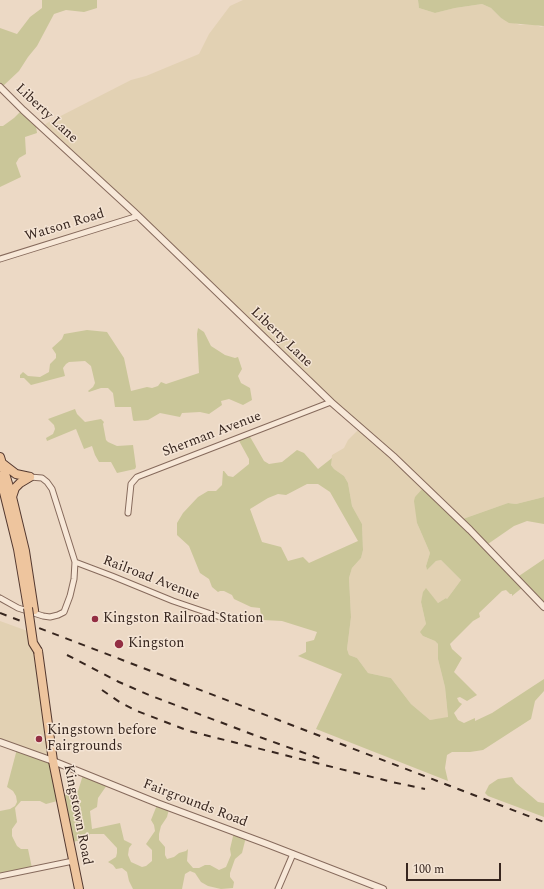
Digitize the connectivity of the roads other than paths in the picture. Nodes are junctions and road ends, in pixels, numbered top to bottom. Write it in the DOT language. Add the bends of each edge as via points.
graph roads {
  1 [pos="0,87"];
  2 [pos="138,216"];
  3 [pos="0,259"];
  4 [pos="331,402"];
  5 [pos="1,461"];
  6 [pos="30,477"];
  7 [pos="1,480"];
  8 [pos="12,497"];
  9 [pos="128,513"];
  10 [pos="75,562"];
  11 [pos="0,598"];
  12 [pos="544,607"];
  13 [pos="31,609"];
  14 [pos="220,616"];
  15 [pos="0,742"];
  16 [pos="53,761"];
  17 [pos="293,854"];
  18 [pos="73,861"];
  19 [pos="0,876"];
  20 [pos="79,889"];
  21 [pos="278,889"];
  22 [pos="382,889"];
  1 -- 2 [label="street, Liberty Lane"];
  2 -- 3 [label="street, Watson Road"];
  2 -- 4 [label="street, Liberty Lane"];
  4 -- 9 [label="street, Sherman Avenue" via="137,477 131,484"];
  4 -- 12 [label="street, Liberty Lane" via="393,456 470,530"];
  5 -- 6 [label="main road" via="16,474"];
  5 -- 8 [label="main road, Kingstown Road"];
  6 -- 8 [label="main road" via="15,488"];
  6 -- 10 [label="street" via="42,478 52,489"];
  7 -- 13 [label="main road, Kingstown Road"];
  8 -- 13 [label="main road, Kingstown Road" via="25,551"];
  10 -- 11 [label="street" via="70,596 64,612 58,615 44,616 18,608"];
  10 -- 14 [label="street, Railroad Avenue" via="173,601"];
  13 -- 16 [label="main road, Kingstown Road"];
  15 -- 16 [label="street, Fairgrounds Road"];
  16 -- 17 [label="street, Fairgrounds Road"];
  16 -- 18 [label="main road, Kingstown Road"];
  17 -- 21 [label="street"];
  17 -- 22 [label="street, Fairgrounds Road"];
  18 -- 19 [label="street"];
  18 -- 20 [label="main road, Kingstown Road"];
}
